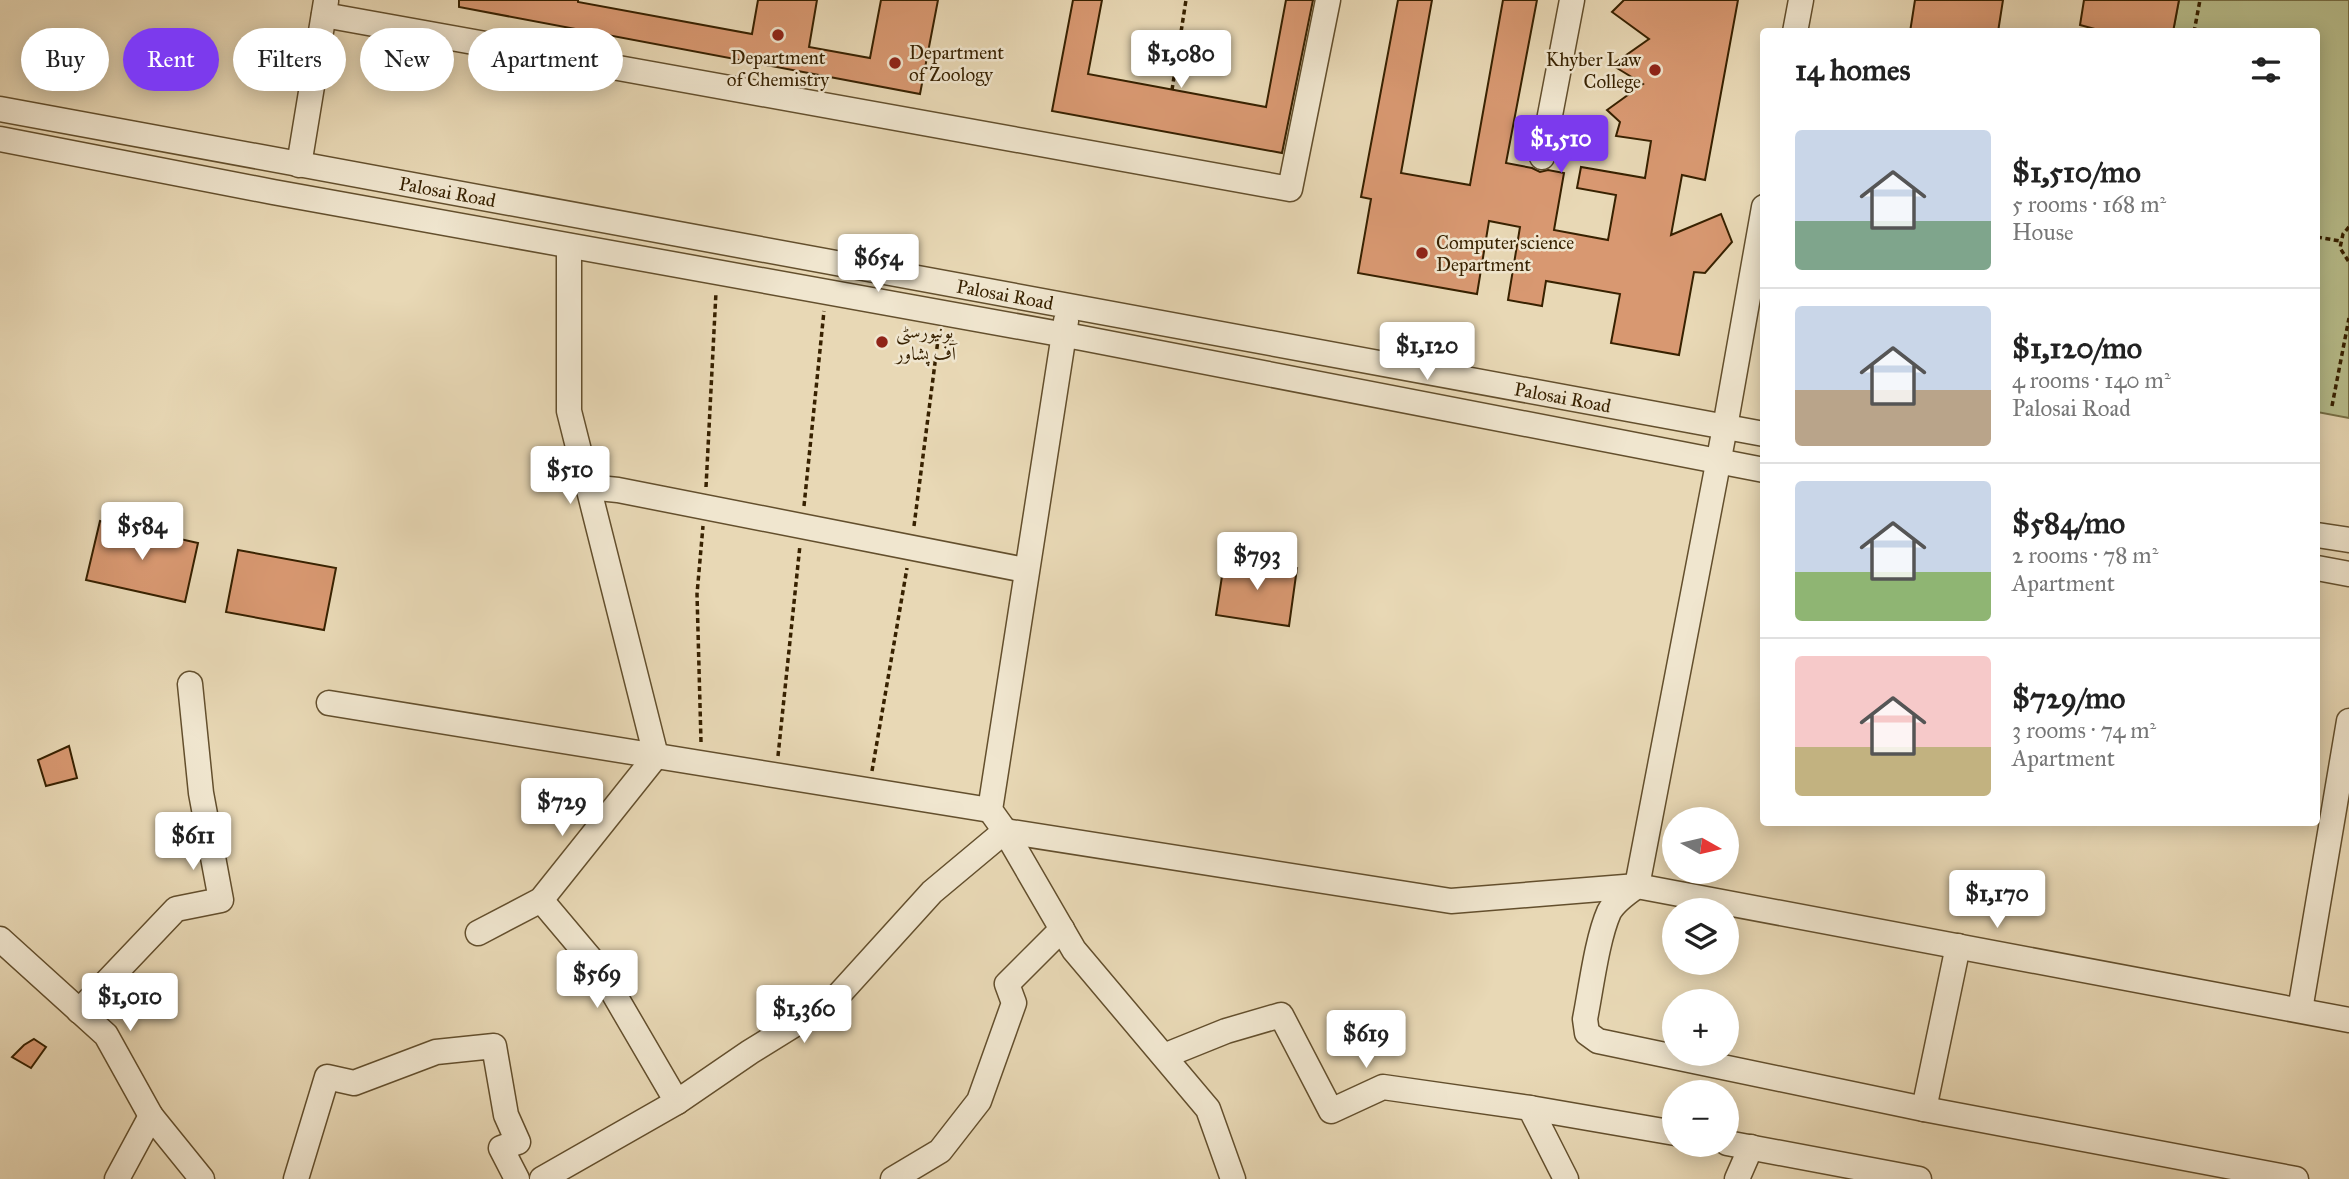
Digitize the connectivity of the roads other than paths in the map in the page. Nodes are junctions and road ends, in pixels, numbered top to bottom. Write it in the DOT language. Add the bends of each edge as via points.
graph roads {
  1 [pos="1328,0"];
  2 [pos="1572,0"];
  3 [pos="1801,0"];
  4 [pos="325,8"];
  5 [pos="1796,28"];
  6 [pos="0,109"];
  7 [pos="0,139"];
  8 [pos="1542,157"];
  9 [pos="299,165"];
  10 [pos="1760,229"];
  11 [pos="686,235"];
  12 [pos="569,246"];
  13 [pos="679,265"];
  14 [pos="1070,306"];
  15 [pos="1062,335"];
  16 [pos="1725,426"];
  17 [pos="1760,433"];
  18 [pos="1717,462"];
  19 [pos="1760,469"];
  20 [pos="588,487"];
  21 [pos="2320,535"];
  22 [pos="2349,540"];
  23 [pos="2320,569"];
  24 [pos="1026,570"];
  25 [pos="2349,574"];
  26 [pos="190,684"];
  27 [pos="329,703"];
  28 [pos="2349,721"];
  29 [pos="656,756"];
  30 [pos="990,810"];
  31 [pos="1005,831"];
  32 [pos="1637,886"];
  33 [pos="541,900"];
  34 [pos="1062,929"];
  35 [pos="478,933"];
  36 [pos="0,939"];
  37 [pos="1958,946"];
  38 [pos="2300,1010"];
  39 [pos="79,1011"];
  40 [pos="2349,1020"];
  41 [pos="1164,1056"];
  42 [pos="677,1102"];
  43 [pos="1530,1108"];
  44 [pos="1924,1109"];
  45 [pos="151,1116"];
  46 [pos="1662,1131"];
  47 [pos="1739,1145"];
  48 [pos="1738,1157"];
  49 [pos="1851,1172"];
  50 [pos="117,1179"];
  51 [pos="202,1179"];
  52 [pos="296,1179"];
  53 [pos="517,1179"];
  54 [pos="542,1179"];
  55 [pos="893,1179"];
  56 [pos="1233,1179"];
  57 [pos="1566,1179"];
  58 [pos="1737,1179"];
  59 [pos="1919,1179"];
  60 [pos="2296,1179"];
  1 -- 4 [label="street" via="1290,189"];
  2 -- 8 [label="street"];
  3 -- 5 [label="street"];
  4 -- 9 [label="street"];
  6 -- 9 [label="street, Palosai Road"];
  7 -- 12 [label="street"];
  9 -- 11 [label="street, Palosai Road"];
  10 -- 16 [label="street"];
  11 -- 13 [label="street"];
  11 -- 14 [label="street, Palosai Road"];
  12 -- 13 [label="street"];
  12 -- 20 [label="street" via="569,411"];
  13 -- 15 [label="street"];
  14 -- 15 [label="street"];
  14 -- 16 [label="street, Palosai Road"];
  15 -- 18 [label="street"];
  15 -- 24 [label="street"];
  16 -- 17 [label="street, Palosai Road"];
  16 -- 18 [label="street"];
  18 -- 19 [label="street"];
  18 -- 32 [label="street"];
  20 -- 24 [label="street"];
  20 -- 29 [label="street"];
  21 -- 22 [label="street"];
  23 -- 25 [label="street"];
  24 -- 30 [label="street"];
  26 -- 39 [label="street" via="201,793 221,900 176,909"];
  27 -- 29 [label="street"];
  28 -- 38 [label="street"];
  29 -- 30 [label="street"];
  29 -- 33 [label="street"];
  30 -- 31 [label="street"];
  31 -- 32 [label="street" via="1451,901"];
  31 -- 34 [label="street"];
  31 -- 42 [label="street" via="932,892 834,1000"];
  32 -- 37 [label="street"];
  32 -- 44 [label="street" via="1610,910 1585,1019 1587,1033 1598,1041"];
  33 -- 35 [label="street"];
  33 -- 42 [label="street" via="600,970"];
  34 -- 41 [label="street" via="1074,950"];
  34 -- 55 [label="street" via="1007,984 1014,1003 979,1101 940,1151"];
  36 -- 39 [label="street"];
  37 -- 38 [label="street"];
  37 -- 44 [label="street"];
  38 -- 40 [label="street"];
  39 -- 45 [label="street" via="106,1035"];
  41 -- 43 [label="street" via="1281,1015 1331,1111 1383,1087"];
  41 -- 56 [label="street" via="1208,1109"];
  42 -- 54 [label="street"];
  43 -- 46 [label="street"];
  43 -- 57 [label="street"];
  44 -- 60 [label="street"];
  45 -- 50 [label="street"];
  45 -- 51 [label="street"];
  47 -- 49 [label="street"];
  48 -- 58 [label="street"];
  49 -- 59 [label="street"];
  52 -- 53 [label="street" via="327,1077 354,1083 436,1052 494,1046 506,1115 518,1142 501,1148"];
}
